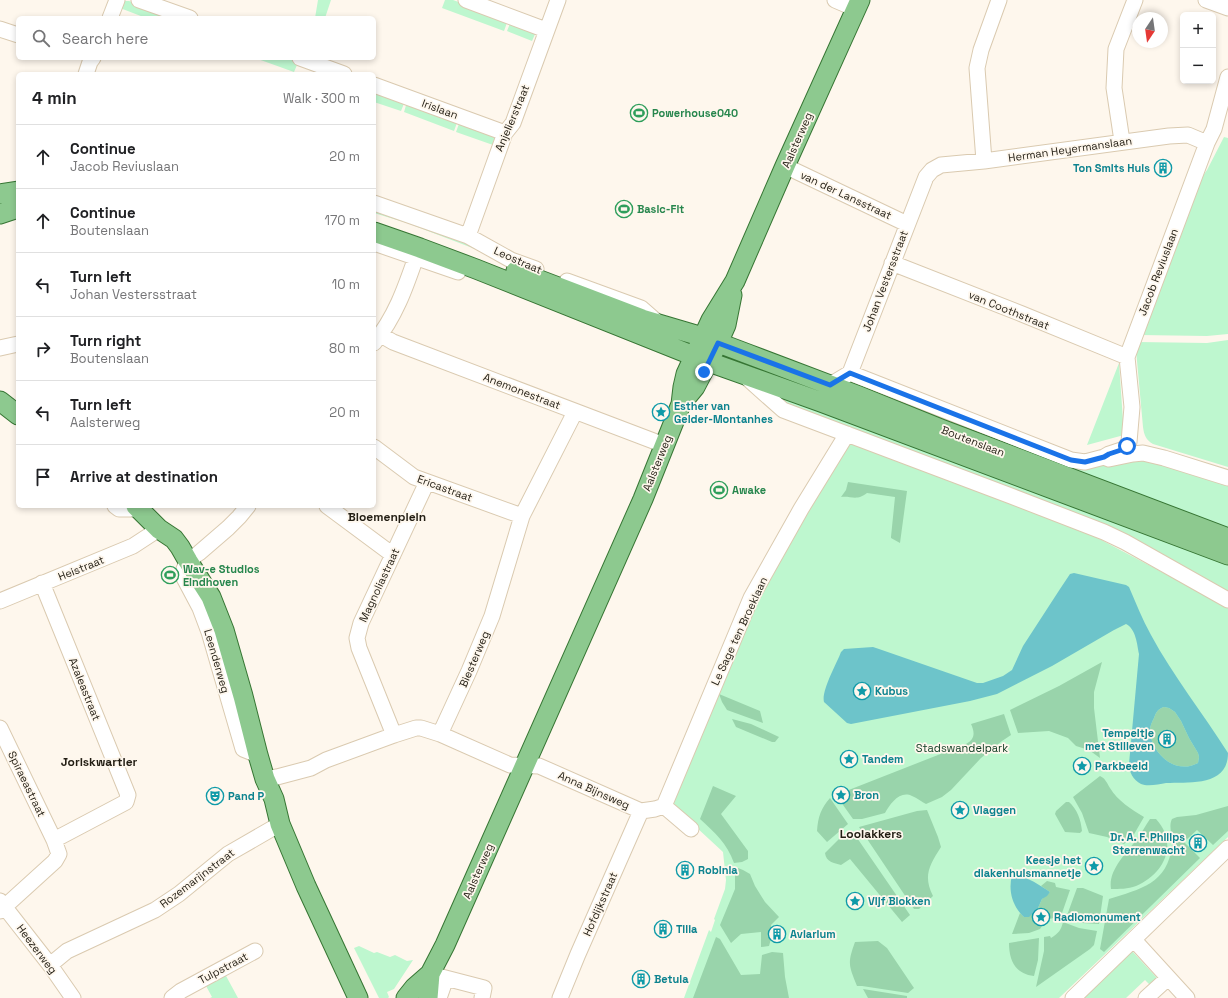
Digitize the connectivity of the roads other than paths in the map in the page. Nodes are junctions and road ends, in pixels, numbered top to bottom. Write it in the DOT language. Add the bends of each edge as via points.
graph roads {
  1 [pos="117,0"];
  2 [pos="139,0"];
  3 [pos="466,0"];
  4 [pos="558,0"];
  5 [pos="835,0"];
  6 [pos="999,0"];
  7 [pos="1135,0"];
  8 [pos="1206,0"];
  9 [pos="858,4"];
  10 [pos="1228,8"];
  11 [pos="111,16"];
  12 [pos="184,16"];
  13 [pos="0,29"];
  14 [pos="546,30"];
  15 [pos="16,34"];
  16 [pos="306,60"];
  17 [pos="338,72"];
  18 [pos="1228,77"];
  19 [pos="376,86"];
  20 [pos="505,133"];
  21 [pos="1122,141"];
  22 [pos="1207,142"];
  23 [pos="984,161"];
  24 [pos="785,166"];
  25 [pos="932,170"];
  26 [pos="16,191"];
  27 [pos="0,194"];
  28 [pos="376,203"];
  29 [pos="16,209"];
  30 [pos="0,214"];
  31 [pos="376,221"];
  32 [pos="908,224"];
  33 [pos="376,233"];
  34 [pos="468,236"];
  35 [pos="376,244"];
  36 [pos="416,257"];
  37 [pos="892,263"];
  38 [pos="532,291"];
  39 [pos="659,323"];
  40 [pos="377,339"];
  41 [pos="711,340"];
  42 [pos="16,344"];
  43 [pos="0,348"];
  44 [pos="1126,357"];
  45 [pos="702,359"];
  46 [pos="850,373"];
  47 [pos="744,374"];
  48 [pos="830,385"];
  49 [pos="575,412"];
  50 [pos="847,434"];
  51 [pos="664,445"];
  52 [pos="376,448"];
  53 [pos="1104,457"];
  54 [pos="1228,478"];
  55 [pos="427,482"];
  56 [pos="117,508"];
  57 [pos="132,508"];
  58 [pos="139,508"];
  59 [pos="246,508"];
  60 [pos="330,508"];
  61 [pos="522,516"];
  62 [pos="159,529"];
  63 [pos="1228,538"];
  64 [pos="393,555"];
  65 [pos="1228,556"];
  66 [pos="188,561"];
  67 [pos="42,583"];
  68 [pos="1228,600"];
  69 [pos="0,601"];
  70 [pos="0,728"];
  71 [pos="440,734"];
  72 [pos="394,735"];
  73 [pos="524,766"];
  74 [pos="266,783"];
  75 [pos="664,806"];
  76 [pos="641,810"];
  77 [pos="279,820"];
  78 [pos="691,829"];
  79 [pos="54,840"];
  80 [pos="1228,848"];
  81 [pos="2,907"];
  82 [pos="1134,940"];
  83 [pos="255,951"];
  84 [pos="50,965"];
  85 [pos="438,976"];
  86 [pos="1168,978"];
  87 [pos="483,993"];
  88 [pos="73,998"];
  89 [pos="172,998"];
  90 [pos="358,998"];
  91 [pos="406,998"];
  92 [pos="428,998"];
  93 [pos="439,998"];
  94 [pos="560,998"];
  95 [pos="1073,998"];
  96 [pos="1146,998"];
  97 [pos="1188,998"];
  1 -- 11 [label="street"];
  2 -- 12 [label="street"];
  3 -- 14 [label="street"];
  4 -- 14 [label="street, Anjelierstraat"];
  5 -- 9 [label="street"];
  6 -- 23 [label="street" via="977,68"];
  7 -- 21 [label="street" via="1116,49 1114,88"];
  8 -- 10 [label="street"];
  9 -- 24 [label="main road, Aalsterweg"];
  13 -- 15 [label="street"];
  14 -- 20 [label="street, Anjelierstraat" via="513,123"];
  16 -- 17 [label="street"];
  18 -- 22 [label="street, Jacob Reviuslaan" via="1214,129"];
  19 -- 20 [label="street, Irislaan"];
  20 -- 34 [label="street, Anjelierstraat"];
  21 -- 22 [label="street, Herman Heyermanslaan" via="1188,135"];
  21 -- 23 [label="street, Herman Heyermanslaan"];
  22 -- 44 [label="street, Jacob Reviuslaan"];
  23 -- 25 [label="street, Herman Heyermanslaan" via="941,165"];
  24 -- 32 [label="street, van der Lansstraat"];
  24 -- 41 [label="main road, Aalsterweg" via="735,281 711,320"];
  25 -- 32 [label="street, Johan Vestersstraat" via="926,177"];
  26 -- 27 [label="main road"];
  28 -- 34 [label="street, Leostraat"];
  29 -- 30 [label="main road"];
  31 -- 39 [label="main road, Leostraat" via="642,319"];
  32 -- 37 [label="street, Johan Vestersstraat"];
  33 -- 38 [label="main road, Leostraat"];
  34 -- 39 [label="street, Leostraat" via="511,260 641,308"];
  35 -- 36 [label="street, Leostraat"];
  36 -- 38 [label="street, Leostraat" via="505,290"];
  36 -- 40 [label="street" via="402,298"];
  37 -- 44 [label="street, van Coothstraat"];
  37 -- 46 [label="street, Johan Vestersstraat"];
  38 -- 45 [label="main road, Leostraat"];
  39 -- 41 [label="main road, Leostraat"];
  40 -- 49 [label="street, Anemonestraat" via="393,342"];
  41 -- 45 [label="main road, Aalsterweg"];
  41 -- 48 [label="main road, Boutenslaan"];
  42 -- 43 [label="street"];
  44 -- 53 [label="street, Jacob Reviuslaan" via="1132,407 1130,438 1124,449"];
  45 -- 47 [label="main road, Boutenslaan"];
  45 -- 51 [label="main road, Aalsterweg" via="695,387 681,404"];
  46 -- 48 [label="street"];
  46 -- 53 [label="street, Boutenslaan" via="1071,460 1085,462"];
  47 -- 50 [label="street, Boutenslaan" via="783,410"];
  47 -- 65 [label="main road, Boutenslaan"];
  48 -- 63 [label="main road, Boutenslaan"];
  49 -- 51 [label="street, Anemonestraat"];
  49 -- 61 [label="street, Biesterweg"];
  50 -- 68 [label="street, Boutenslaan" via="1104,532"];
  50 -- 75 [label="street, Le Sage ten Broeklaan" via="751,598"];
  51 -- 73 [label="main road, Aalsterweg" via="643,499 555,694 552,721 535,761"];
  52 -- 55 [label="street, Ericastraat" via="414,477"];
  53 -- 54 [label="street, Boutenslaan" via="1109,459 1143,453"];
  55 -- 61 [label="street, Ericastraat"];
  55 -- 64 [label="street, Magnoliastraat"];
  56 -- 57 [label="street, Leenderweg"];
  58 -- 62 [label="main road, Leenderweg"];
  59 -- 66 [label="street" via="228,528"];
  60 -- 64 [label="street"];
  61 -- 71 [label="street, Biesterweg" via="492,616"];
  62 -- 66 [label="main road, Leenderweg" via="172,537"];
  62 -- 67 [label="street, Heistraat" via="133,546"];
  64 -- 72 [label="street, Magnoliastraat" via="361,623 357,638"];
  66 -- 74 [label="main road, Leenderweg" via="211,598 224,630 243,696 250,752"];
  67 -- 69 [label="street, Heistraat"];
  67 -- 79 [label="street, Azaleastraat" via="128,795 126,802"];
  70 -- 79 [label="street, Spiraeastraat"];
  71 -- 72 [label="street" via="416,728"];
  71 -- 73 [label="street, Anna Bijnsweg" via="510,765"];
  72 -- 74 [label="street" via="326,760 312,768 277,777"];
  73 -- 76 [label="street, Anna Bijnsweg" via="539,766"];
  73 -- 85 [label="main road, Aalsterweg" via="445,945"];
  74 -- 77 [label="main road, Leenderweg" via="271,809"];
  75 -- 76 [label="street, Anna Bijnsweg"];
  75 -- 78 [label="street"];
  76 -- 94 [label="street, Hofdijkstraat"];
  77 -- 84 [label="street, Rozemarijnstraat" via="236,848 155,910 67,951"];
  77 -- 90 [label="main road, Leenderweg" via="306,886"];
  79 -- 81 [label="street, Spiraeastraat" via="59,854 56,861"];
  80 -- 82 [label="street"];
  81 -- 84 [label="street, Heezerweg"];
  82 -- 86 [label="street"];
  82 -- 95 [label="street"];
  83 -- 89 [label="street, Tulpstraat"];
  84 -- 88 [label="street, Heezerweg"];
  85 -- 87 [label="street"];
  85 -- 91 [label="main road, Aalsterweg" via="414,988"];
  85 -- 92 [label="main road, Aalsterweg"];
  85 -- 93 [label="street, Aalsterweg"];
  86 -- 96 [label="street"];
  86 -- 97 [label="street"];
}
